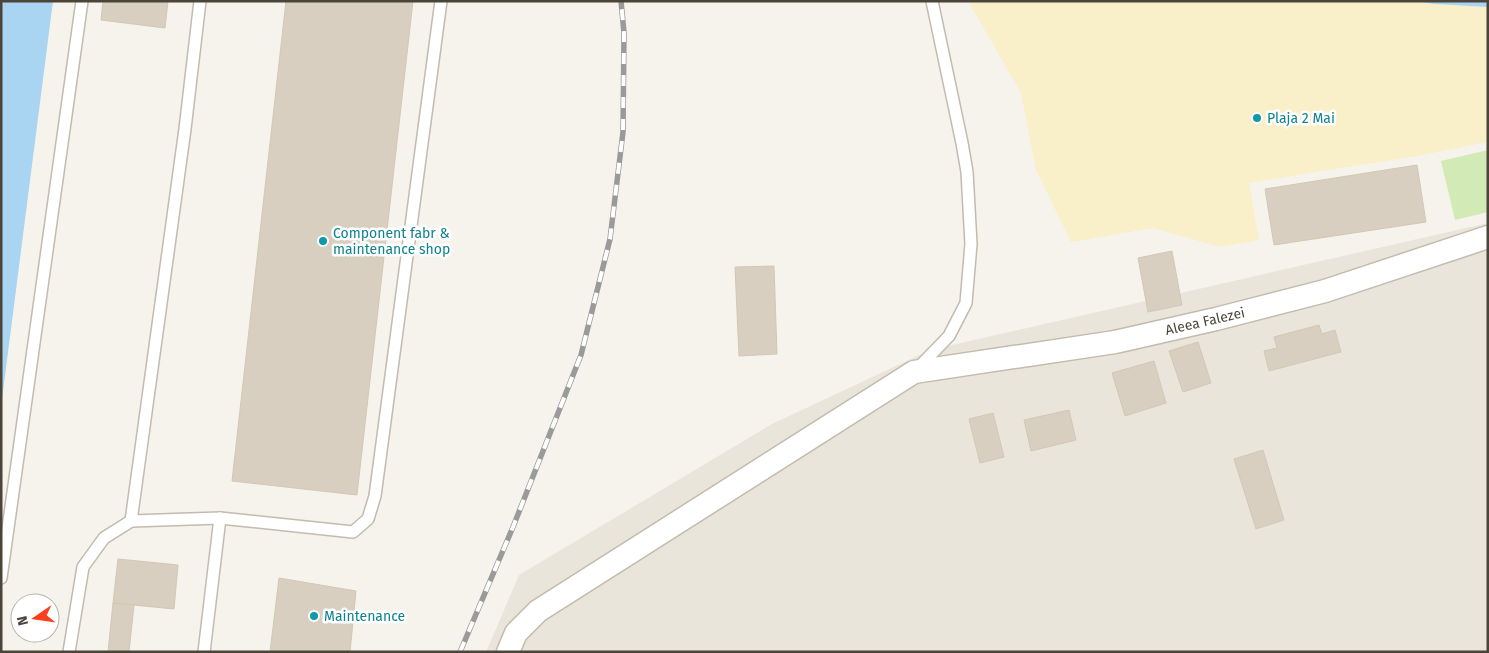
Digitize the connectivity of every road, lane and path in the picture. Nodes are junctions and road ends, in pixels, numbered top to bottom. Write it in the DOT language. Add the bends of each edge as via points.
graph roads {
  1 [pos="82,1"];
  2 [pos="200,1"];
  3 [pos="441,1"];
  4 [pos="932,1"];
  5 [pos="1488,237"];
  6 [pos="914,372"];
  7 [pos="220,518"];
  8 [pos="131,521"];
  9 [pos="1,578"];
  10 [pos="516,645"];
  11 [pos="69,652"];
  12 [pos="204,652"];
  1 -- 9 [label="lane"];
  2 -- 8 [label="lane"];
  3 -- 7 [label="lane" via="375,496 368,519 353,532"];
  4 -- 6 [label="lane" via="962,143 972,244 966,303 949,336"];
  5 -- 6 [label="street, Aleea Falezei" via="1325,291 1216,319 1115,342"];
  6 -- 10 [label="street" via="538,611"];
  7 -- 8 [label="lane"];
  7 -- 12 [label="lane"];
  8 -- 11 [label="lane" via="104,538 83,567"];
}
